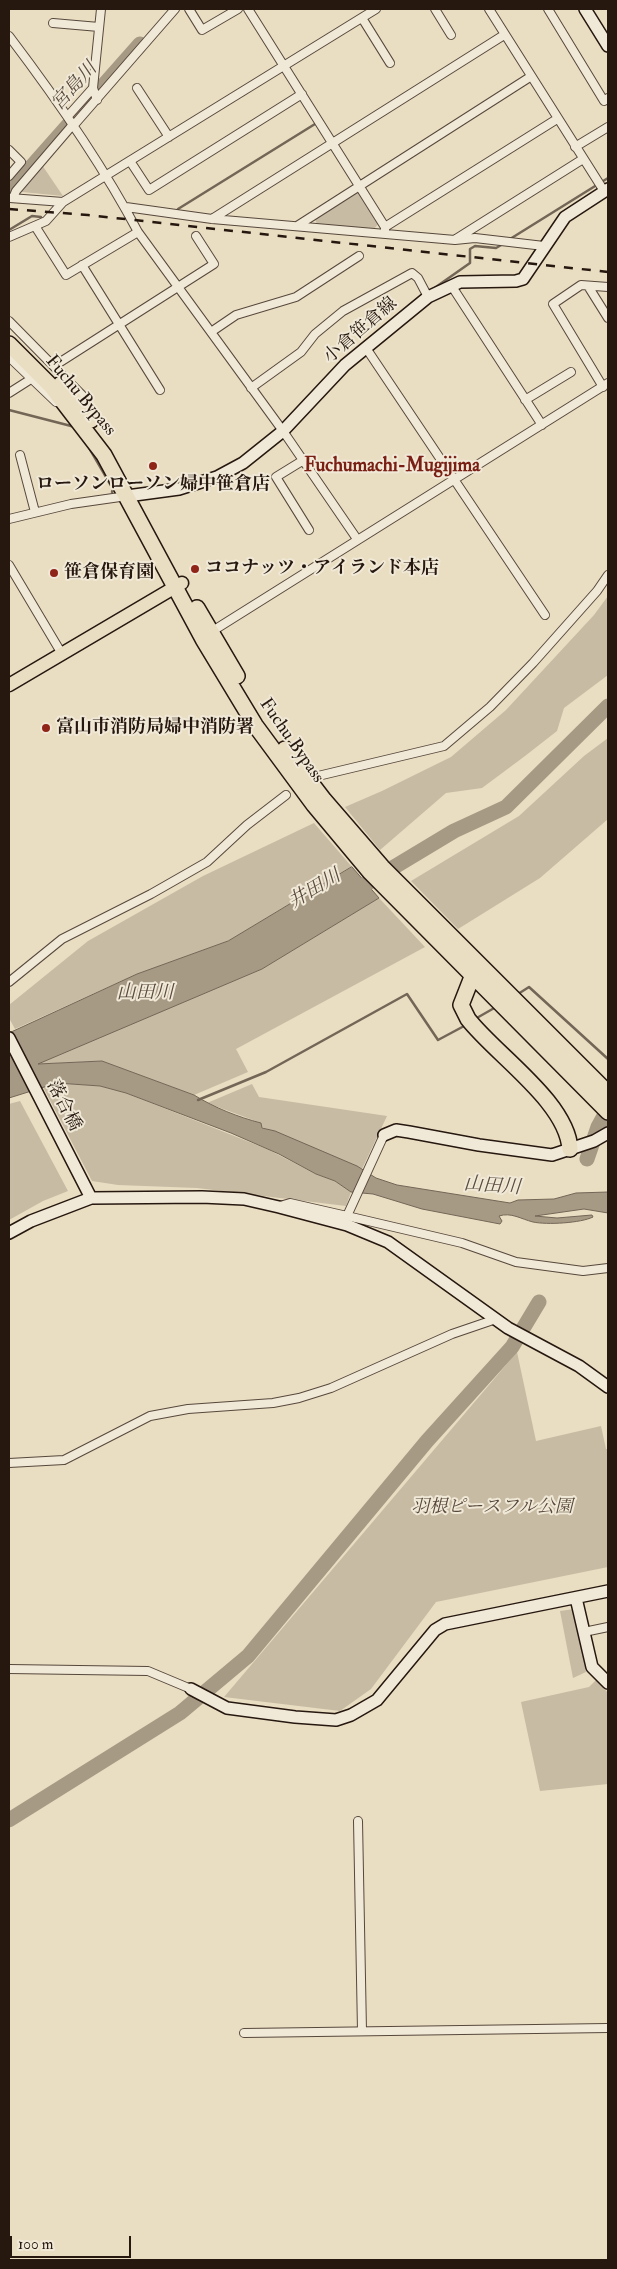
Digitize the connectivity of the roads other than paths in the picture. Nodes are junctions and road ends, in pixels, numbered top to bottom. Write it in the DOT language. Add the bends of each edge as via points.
graph roads {
  1 [pos="101,9"];
  2 [pos="175,9"];
  3 [pos="189,9"];
  4 [pos="238,9"];
  5 [pos="248,9"];
  6 [pos="376,9"];
  7 [pos="434,9"];
  8 [pos="489,9"];
  9 [pos="548,9"];
  10 [pos="585,9"];
  11 [pos="362,18"];
  12 [pos="53,23"];
  13 [pos="99,27"];
  14 [pos="451,35"];
  15 [pos="504,35"];
  16 [pos="9,36"];
  17 [pos="608,46"];
  18 [pos="390,62"];
  19 [pos="284,66"];
  20 [pos="530,77"];
  21 [pos="94,88"];
  22 [pos="138,88"];
  23 [pos="302,94"];
  24 [pos="608,98"];
  25 [pos="96,100"];
  26 [pos="68,116"];
  27 [pos="557,119"];
  28 [pos="74,125"];
  29 [pos="608,127"];
  30 [pos="169,137"];
  31 [pos="332,142"];
  32 [pos="575,147"];
  33 [pos="9,150"];
  34 [pos="583,159"];
  35 [pos="130,161"];
  36 [pos="107,175"];
  37 [pos="9,176"];
  38 [pos="359,185"];
  39 [pos="606,190"];
  40 [pos="11,198"];
  41 [pos="63,202"];
  42 [pos="126,207"];
  43 [pos="212,219"];
  44 [pos="35,226"];
  45 [pos="297,226"];
  46 [pos="385,230"];
  47 [pos="138,232"];
  48 [pos="196,236"];
  49 [pos="9,237"];
  50 [pos="454,240"];
  51 [pos="544,246"];
  52 [pos="359,256"];
  53 [pos="82,266"];
  54 [pos="451,285"];
  55 [pos="588,286"];
  56 [pos="178,287"];
  57 [pos="608,287"];
  58 [pos="428,297"];
  59 [pos="608,318"];
  60 [pos="9,320"];
  61 [pos="119,325"];
  62 [pos="9,332"];
  63 [pos="211,332"];
  64 [pos="9,344"];
  65 [pos="366,348"];
  66 [pos="9,357"];
  67 [pos="54,366"];
  68 [pos="571,372"];
  69 [pos="31,379"];
  70 [pos="606,385"];
  71 [pos="251,388"];
  72 [pos="160,390"];
  73 [pos="9,393"];
  74 [pos="525,400"];
  75 [pos="542,425"];
  76 [pos="92,429"];
  77 [pos="283,431"];
  78 [pos="20,455"];
  79 [pos="302,461"];
  80 [pos="453,479"];
  81 [pos="132,495"];
  82 [pos="35,512"];
  83 [pos="9,518"];
  84 [pos="309,530"];
  85 [pos="358,539"];
  86 [pos="9,565"];
  87 [pos="608,575"];
  88 [pos="178,585"];
  89 [pos="545,615"];
  90 [pos="211,632"];
  91 [pos="62,654"];
  92 [pos="9,685"];
  93 [pos="318,776"];
  94 [pos="286,795"];
  95 [pos="319,802"];
  96 [pos="472,977"];
  97 [pos="9,982"];
  98 [pos="468,1019"];
  99 [pos="532,1037"];
  100 [pos="9,1038"];
  101 [pos="585,1069"];
  102 [pos="608,1086"];
  103 [pos="608,1093"];
  104 [pos="608,1112"];
  105 [pos="608,1134"];
  106 [pos="384,1135"];
  107 [pos="575,1147"];
  108 [pos="89,1194"];
  109 [pos="279,1206"];
  110 [pos="347,1214"];
  111 [pos="9,1233"];
  112 [pos="608,1268"];
  113 [pos="496,1319"];
  114 [pos="608,1387"];
  115 [pos="9,1464"];
  116 [pos="608,1591"];
  117 [pos="576,1598"];
  118 [pos="608,1627"];
  119 [pos="584,1632"];
  120 [pos="9,1669"];
  121 [pos="608,1683"];
  122 [pos="190,1689"];
  123 [pos="358,1821"];
  124 [pos="608,2028"];
  125 [pos="362,2031"];
  126 [pos="244,2032"];
  1 -- 13 [label="street"];
  2 -- 25 [label="street"];
  3 -- 4 [label="street" via="202,30"];
  5 -- 19 [label="street"];
  6 -- 11 [label="street"];
  7 -- 14 [label="street"];
  8 -- 15 [label="street"];
  9 -- 24 [label="street" via="604,100"];
  10 -- 17 [label="street"];
  11 -- 18 [label="street"];
  11 -- 19 [label="street"];
  12 -- 13 [label="street"];
  13 -- 21 [label="street"];
  15 -- 20 [label="street"];
  15 -- 31 [label="street"];
  16 -- 26 [label="street"];
  19 -- 23 [label="street"];
  19 -- 30 [label="street"];
  20 -- 27 [label="street"];
  20 -- 38 [label="street"];
  21 -- 25 [label="street"];
  21 -- 26 [label="street"];
  22 -- 30 [label="street"];
  23 -- 31 [label="street"];
  23 -- 35 [label="street" via="149,190"];
  25 -- 28 [label="street"];
  26 -- 28 [label="street"];
  27 -- 32 [label="street"];
  27 -- 46 [label="street"];
  28 -- 36 [label="street"];
  28 -- 40 [label="street"];
  29 -- 32 [label="street"];
  30 -- 35 [label="street"];
  31 -- 38 [label="street"];
  31 -- 43 [label="street"];
  32 -- 34 [label="street"];
  33 -- 37 [label="street" via="22,162"];
  34 -- 39 [label="street"];
  34 -- 50 [label="street"];
  35 -- 36 [label="street"];
  36 -- 41 [label="street"];
  36 -- 42 [label="street"];
  38 -- 45 [label="street"];
  38 -- 46 [label="street"];
  39 -- 51 [label="street, 小倉笹倉線" via="565,217"];
  40 -- 41 [label="street"];
  41 -- 44 [label="street" via="46,221"];
  42 -- 43 [label="street"];
  42 -- 47 [label="street"];
  43 -- 45 [label="street"];
  44 -- 49 [label="street"];
  44 -- 53 [label="street" via="66,275"];
  45 -- 46 [label="street"];
  46 -- 50 [label="street"];
  47 -- 53 [label="street"];
  47 -- 56 [label="street"];
  48 -- 56 [label="street" via="214,264"];
  50 -- 51 [label="street" via="475,238"];
  51 -- 54 [label="street, 小倉笹倉線" via="523,279"];
  52 -- 63 [label="street" via="296,297 236,315"];
  53 -- 61 [label="street"];
  54 -- 58 [label="street, 小倉笹倉線"];
  54 -- 74 [label="street"];
  55 -- 57 [label="street"];
  55 -- 59 [label="street"];
  55 -- 70 [label="street" via="581,286 553,304"];
  56 -- 61 [label="street"];
  56 -- 63 [label="street"];
  58 -- 65 [label="street, 小倉笹倉線"];
  58 -- 71 [label="street" via="412,273 343,311 315,334 301,352"];
  60 -- 67 [label="street"];
  61 -- 67 [label="street"];
  61 -- 72 [label="street"];
  62 -- 76 [label="highway, Fuchu Bypass" via="76,400"];
  63 -- 71 [label="street"];
  64 -- 76 [label="highway, Fuchu Bypass"];
  65 -- 77 [label="street, 小倉笹倉線"];
  65 -- 80 [label="street"];
  66 -- 69 [label="street"];
  67 -- 76 [label="street" via="84,397"];
  68 -- 74 [label="street"];
  69 -- 73 [label="street"];
  69 -- 76 [label="street"];
  70 -- 75 [label="street"];
  71 -- 77 [label="street"];
  74 -- 75 [label="street"];
  75 -- 80 [label="street"];
  76 -- 81 [label="highway, Fuchu Bypass"];
  77 -- 79 [label="street"];
  77 -- 81 [label="street, 小倉笹倉線" via="243,463 217,477 179,489"];
  78 -- 82 [label="street"];
  79 -- 84 [label="street" via="276,477"];
  79 -- 85 [label="street"];
  80 -- 85 [label="street"];
  80 -- 89 [label="street"];
  81 -- 82 [label="street"];
  81 -- 88 [label="highway, Fuchu Bypass"];
  82 -- 83 [label="street"];
  85 -- 90 [label="street"];
  86 -- 91 [label="street"];
  87 -- 93 [label="street" via="490,708 444,746"];
  88 -- 90 [label="highway, Fuchu Bypass"];
  88 -- 91 [label="main road"];
  88 -- 95 [label="highway, Fuchu Bypass" via="255,725"];
  90 -- 95 [label="highway, Fuchu Bypass" via="263,720"];
  91 -- 92 [label="main road"];
  94 -- 97 [label="street" via="207,862 62,939"];
  95 -- 96 [label="highway, Fuchu Bypass" via="370,872"];
  95 -- 101 [label="highway, Fuchu Bypass"];
  96 -- 98 [label="highway" via="462,1005"];
  96 -- 99 [label="highway, Fuchu Bypass"];
  98 -- 99 [label="highway" via="469,999 482,996"];
  98 -- 107 [label="highway" via="545,1098"];
  99 -- 104 [label="highway, Fuchu Bypass"];
  100 -- 108 [label="street, 落合橋"];
  101 -- 102 [label="highway"];
  101 -- 103 [label="highway, Fuchu Bypass"];
  105 -- 107 [label="street"];
  106 -- 107 [label="street" via="396,1130 534,1154 552,1155"];
  106 -- 110 [label="street"];
  108 -- 109 [label="street" via="244,1199"];
  108 -- 111 [label="street"];
  109 -- 110 [label="street" via="290,1203"];
  109 -- 113 [label="street" via="348,1225 388,1242"];
  110 -- 112 [label="street" via="462,1244 516,1262 583,1271"];
  113 -- 114 [label="street" via="579,1366"];
  113 -- 115 [label="street" via="299,1398 150,1416 64,1460"];
  116 -- 117 [label="street"];
  117 -- 119 [label="street"];
  117 -- 122 [label="street" via="445,1624 435,1630 377,1700 336,1720 227,1708"];
  118 -- 119 [label="street"];
  119 -- 121 [label="street" via="592,1667"];
  120 -- 122 [label="street" via="148,1671"];
  123 -- 125 [label="street"];
  124 -- 125 [label="street"];
  125 -- 126 [label="street"];
}
